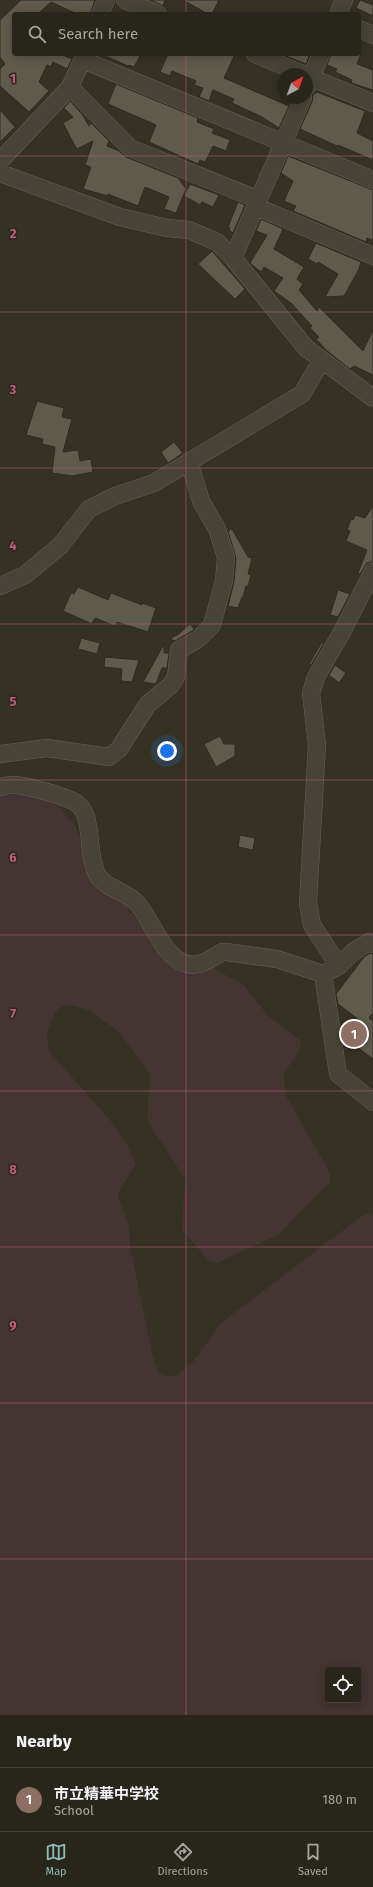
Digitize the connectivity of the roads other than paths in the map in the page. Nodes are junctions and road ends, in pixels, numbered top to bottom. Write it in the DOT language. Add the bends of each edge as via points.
graph roads {
  1 [pos="106,0"];
  2 [pos="125,0"];
  3 [pos="344,0"];
  4 [pos="101,12"];
  5 [pos="153,12"];
  6 [pos="339,12"];
  7 [pos="361,30"];
  8 [pos="373,35"];
  9 [pos="259,56"];
  10 [pos="320,56"];
  11 [pos="84,57"];
  12 [pos="284,68"];
  13 [pos="313,68"];
  14 [pos="313,81"];
  15 [pos="70,87"];
  16 [pos="300,104"];
  17 [pos="373,104"];
  18 [pos="284,142"];
  19 [pos="0,161"];
  20 [pos="0,173"];
  21 [pos="373,180"];
  22 [pos="258,203"];
  23 [pos="373,256"];
  24 [pos="233,258"];
  25 [pos="321,361"];
  26 [pos="373,398"];
  27 [pos="189,461"];
  28 [pos="373,571"];
  29 [pos="0,586"];
  30 [pos="0,754"];
  31 [pos="0,787"];
  32 [pos="373,944"];
  33 [pos="339,966"];
  34 [pos="323,974"];
  35 [pos="373,1102"];
  1 -- 4 [label="street"];
  2 -- 5 [label="street"];
  3 -- 6 [label="street"];
  7 -- 8 [label="street"];
  9 -- 12 [label="street"];
  10 -- 13 [label="street"];
  11 -- 15 [label="street"];
  11 -- 18 [label="street"];
  14 -- 17 [label="street"];
  15 -- 19 [label="street"];
  15 -- 22 [label="street" via="130,148"];
  16 -- 18 [label="street"];
  18 -- 21 [label="street"];
  18 -- 22 [label="street"];
  20 -- 24 [label="street" via="120,217 167,228 189,230 217,242"];
  22 -- 23 [label="street"];
  22 -- 24 [label="street"];
  24 -- 25 [label="street" via="306,348"];
  25 -- 26 [label="street"];
  25 -- 27 [label="street" via="302,394"];
  27 -- 29 [label="street" via="154,483 115,496 89,509 60,546 25,575"];
  27 -- 30 [label="street" via="201,500 217,529 226,557 224,581 212,625 198,640 179,650 176,677 171,685 148,704 119,749 109,757 47,748"];
  28 -- 33 [label="street" via="316,677 311,693 317,745 308,903 312,925"];
  31 -- 34 [label="street" via="13,784 26,786 74,802 83,810 97,874 102,881 135,900 170,955 179,962 198,964 226,952 278,959"];
  32 -- 33 [label="street" via="369,942 353,952"];
  33 -- 34 [label="street"];
  34 -- 35 [label="street" via="338,1074"];
}
